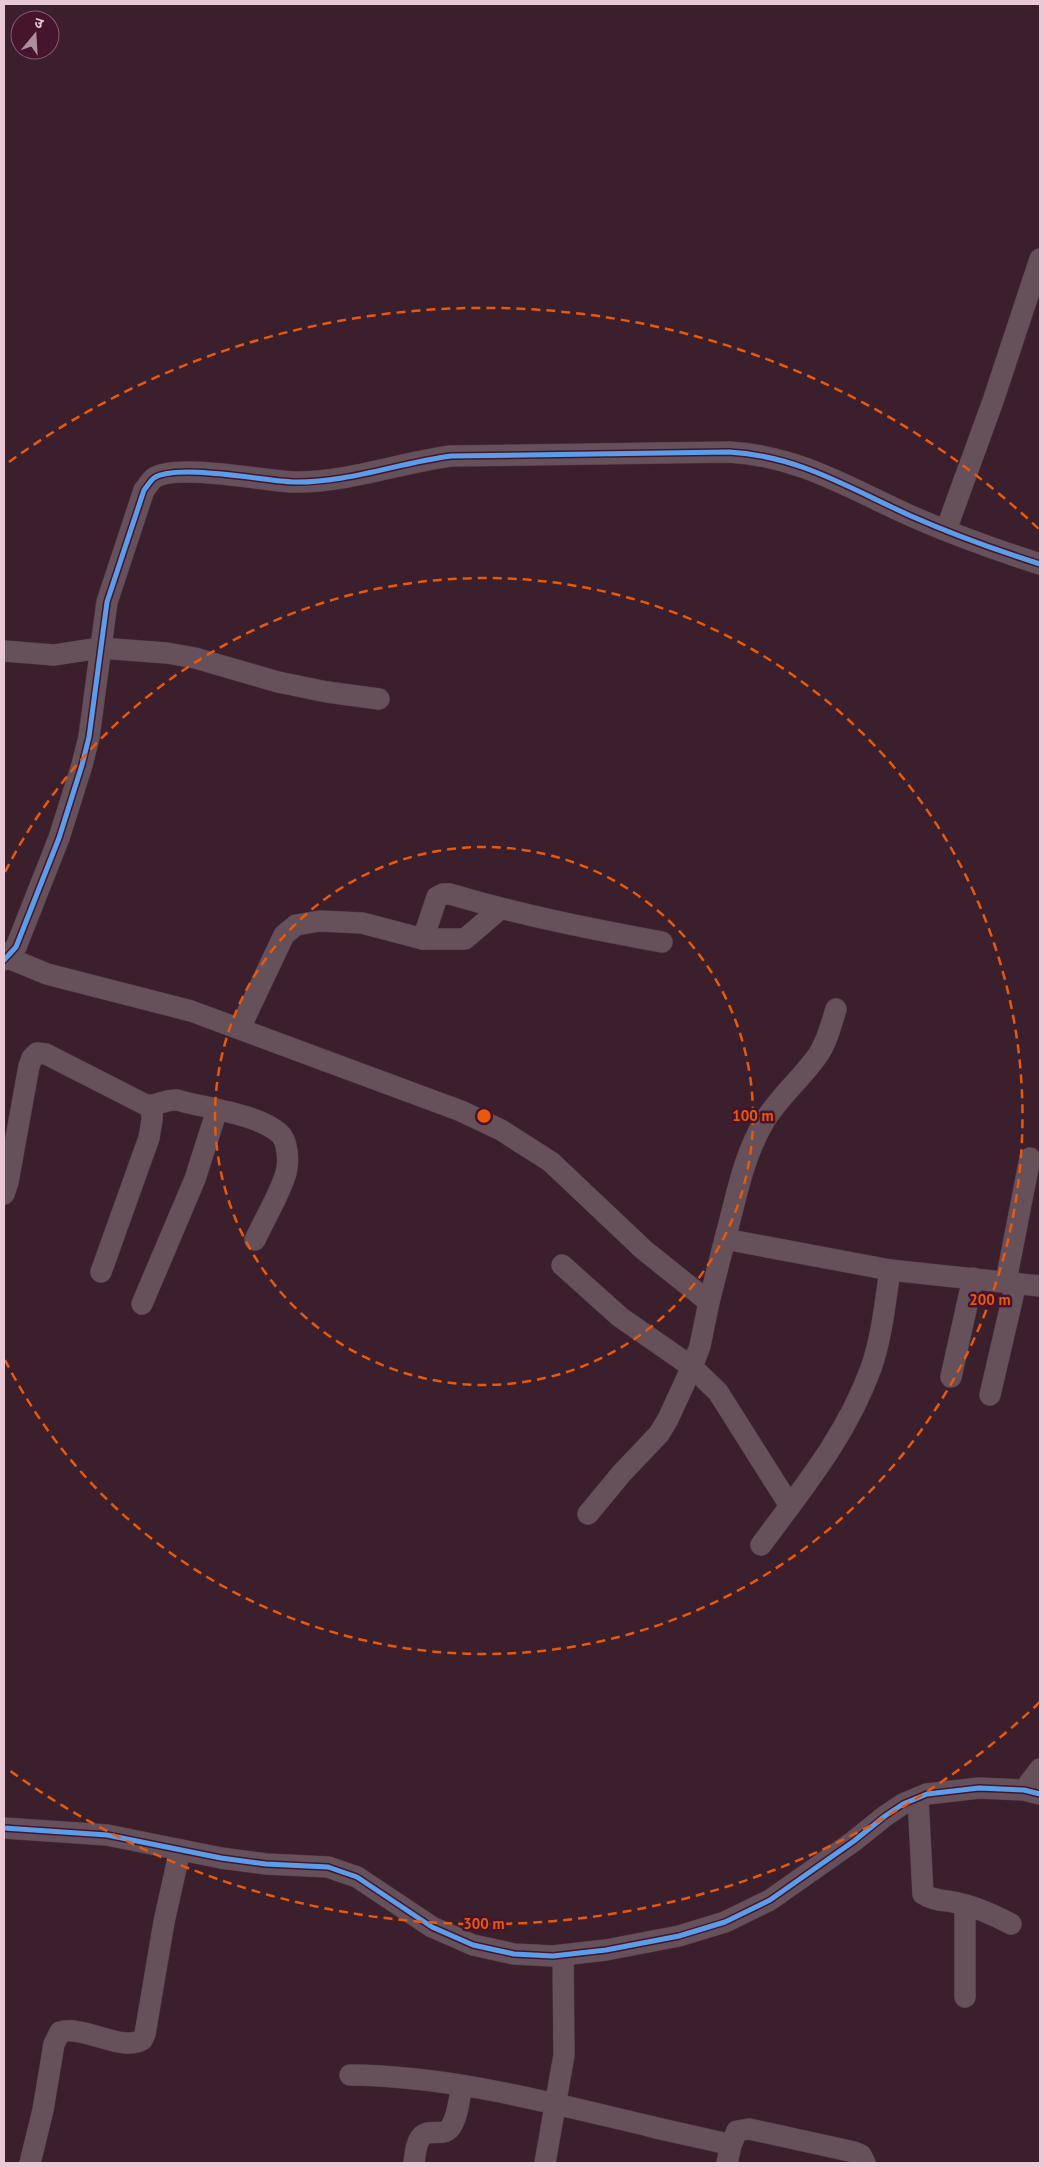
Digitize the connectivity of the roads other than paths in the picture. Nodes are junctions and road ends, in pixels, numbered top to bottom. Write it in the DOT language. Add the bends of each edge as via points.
graph roads {
  1 [pos="1040,259"];
  2 [pos="946,530"];
  3 [pos="1040,564"];
  4 [pos="100,648"];
  5 [pos="4,651"];
  6 [pos="379,699"];
  7 [pos="500,909"];
  8 [pos="423,939"];
  9 [pos="662,942"];
  10 [pos="5,959"];
  11 [pos="836,1009"];
  12 [pos="240,1028"];
  13 [pos="152,1106"];
  14 [pos="217,1110"];
  15 [pos="1030,1158"];
  16 [pos="4,1194"];
  17 [pos="725,1239"];
  18 [pos="255,1240"];
  19 [pos="562,1264"];
  20 [pos="890,1270"];
  21 [pos="101,1272"];
  22 [pos="973,1278"];
  23 [pos="1011,1282"];
  24 [pos="1040,1286"];
  25 [pos="709,1302"];
  26 [pos="142,1304"];
  27 [pos="692,1367"];
  28 [pos="951,1377"];
  29 [pos="990,1394"];
  30 [pos="790,1506"];
  31 [pos="588,1514"];
  32 [pos="761,1545"];
  33 [pos="1040,1768"];
  34 [pos="1032,1792"];
  35 [pos="918,1798"];
  36 [pos="4,1828"];
  37 [pos="180,1850"];
  38 [pos="966,1905"];
  39 [pos="1010,1924"];
  40 [pos="563,1955"];
  41 [pos="965,1997"];
  42 [pos="350,2075"];
  43 [pos="462,2086"];
  44 [pos="556,2103"];
  45 [pos="729,2154"];
  46 [pos="30,2163"];
  47 [pos="414,2163"];
  48 [pos="545,2163"];
  49 [pos="866,2163"];
  1 -- 2 [label="street"];
  2 -- 3 [label="street"];
  2 -- 4 [label="street" via="832,477 758,453 451,456 383,470 293,482 234,475 167,474 153,479 144,490 108,602"];
  4 -- 5 [label="street" via="54,655"];
  4 -- 6 [label="street" via="168,653 278,682"];
  4 -- 10 [label="street" via="89,738 82,765 16,947"];
  7 -- 8 [label="street" via="465,939"];
  7 -- 8 [label="street" via="443,894 437,897"];
  7 -- 9 [label="street"];
  8 -- 12 [label="street" via="362,923 320,921 296,925 284,934"];
  10 -- 12 [label="street" via="47,974 175,1006"];
  11 -- 17 [label="street" via="818,1055 764,1121 744,1166"];
  12 -- 25 [label="street" via="461,1111 529,1147 550,1162 644,1250"];
  13 -- 14 [label="street" via="165,1099"];
  13 -- 16 [label="street" via="46,1054 37,1053 30,1066"];
  13 -- 21 [label="street" via="149,1138"];
  14 -- 18 [label="street" via="268,1126 281,1134 286,1143 286,1172"];
  14 -- 26 [label="street" via="194,1179"];
  15 -- 23 [label="street"];
  17 -- 20 [label="street"];
  17 -- 25 [label="street"];
  19 -- 27 [label="street" via="620,1317"];
  20 -- 22 [label="street"];
  20 -- 30 [label="street" via="872,1366 855,1408 826,1458"];
  22 -- 23 [label="street"];
  22 -- 28 [label="street"];
  23 -- 24 [label="street"];
  23 -- 29 [label="street"];
  25 -- 27 [label="street"];
  27 -- 30 [label="street" via="718,1392"];
  27 -- 31 [label="street" via="664,1426"];
  30 -- 32 [label="street"];
  33 -- 34 [label="street"];
  34 -- 35 [label="street" via="979,1788"];
  35 -- 38 [label="street" via="923,1894"];
  35 -- 40 [label="street" via="885,1816 770,1900 725,1922 679,1936"];
  36 -- 37 [label="street" via="107,1835"];
  37 -- 40 [label="street" via="266,1864 328,1866 357,1877 432,1927 473,1945 514,1954"];
  37 -- 46 [label="street" via="145,2034 142,2040 130,2043 73,2031 60,2032 54,2044"];
  38 -- 39 [label="street"];
  38 -- 41 [label="street"];
  40 -- 44 [label="street" via="564,2055"];
  42 -- 43 [label="street" via="392,2075"];
  43 -- 44 [label="street"];
  43 -- 47 [label="street" via="449,2129 424,2134"];
  44 -- 45 [label="street"];
  44 -- 48 [label="street"];
  45 -- 49 [label="street" via="737,2131 749,2129 854,2152 861,2155"];
}
